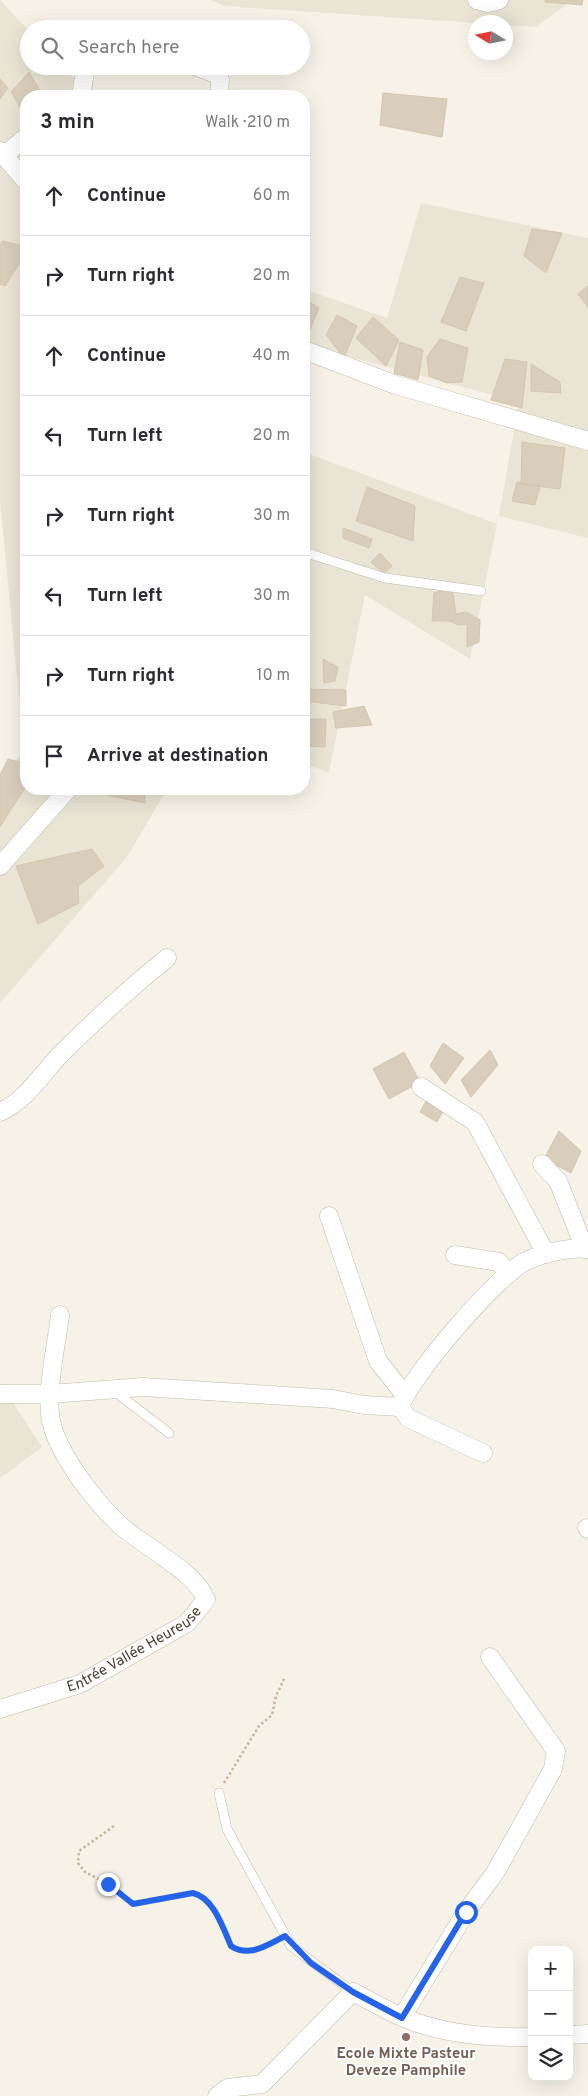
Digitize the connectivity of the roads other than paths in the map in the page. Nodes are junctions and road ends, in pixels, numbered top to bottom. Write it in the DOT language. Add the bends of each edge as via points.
graph roads {
  1 [pos="477,0"];
  2 [pos="499,0"];
  3 [pos="84,75"];
  4 [pos="217,75"];
  5 [pos="82,90"];
  6 [pos="220,90"];
  7 [pos="20,141"];
  8 [pos="2,153"];
  9 [pos="20,174"];
  10 [pos="310,352"];
  11 [pos="588,441"];
  12 [pos="310,554"];
  13 [pos="481,591"];
  14 [pos="63,795"];
  15 [pos="0,866"];
  16 [pos="167,958"];
  17 [pos="421,1087"];
  18 [pos="0,1112"];
  19 [pos="542,1164"];
  20 [pos="329,1216"];
  21 [pos="586,1249"];
  22 [pos="546,1254"];
  23 [pos="455,1255"];
  24 [pos="508,1274"];
  25 [pos="60,1314"];
  26 [pos="112,1389"];
  27 [pos="0,1394"];
  28 [pos="50,1394"];
  29 [pos="402,1401"];
  30 [pos="169,1433"];
  31 [pos="483,1453"];
  32 [pos="490,1658"];
  33 [pos="0,1709"];
  34 [pos="219,1793"];
  35 [pos="353,1992"];
  36 [pos="402,2018"];
  37 [pos="588,2034"];
  38 [pos="573,2035"];
  39 [pos="528,2036"];
  40 [pos="217,2096"];
  1 -- 2 [label="street" via="488,3"];
  3 -- 5 [label="street"];
  4 -- 6 [label="street"];
  7 -- 8 [label="street"];
  8 -- 9 [label="street"];
  10 -- 11 [label="street" via="396,385"];
  12 -- 13 [label="lane" via="385,578"];
  14 -- 15 [label="street"];
  16 -- 18 [label="street" via="116,1000 59,1055 12,1108"];
  17 -- 22 [label="street" via="475,1122"];
  19 -- 21 [label="street" via="558,1181"];
  20 -- 29 [label="street" via="378,1361"];
  21 -- 22 [label="street"];
  22 -- 24 [label="street"];
  23 -- 24 [label="street" via="499,1262"];
  24 -- 29 [label="street" via="447,1339"];
  25 -- 28 [label="street"];
  26 -- 28 [label="street"];
  26 -- 29 [label="street" via="324,1398 364,1405"];
  26 -- 30 [label="lane"];
  27 -- 28 [label="street"];
  28 -- 33 [label="street, Entrée Vallée Heureuse" via="52,1424 75,1470 120,1525 186,1574 202,1589 206,1600 186,1623 80,1684"];
  29 -- 31 [label="street" via="408,1418"];
  32 -- 36 [label="street" via="556,1751 552,1769 495,1874 466,1912"];
  34 -- 35 [label="lane" via="227,1829 291,1946"];
  35 -- 36 [label="street"];
  35 -- 40 [label="street" via="262,2084 228,2088"];
  36 -- 39 [label="street" via="468,2034"];
  37 -- 38 [label="street"];
}
